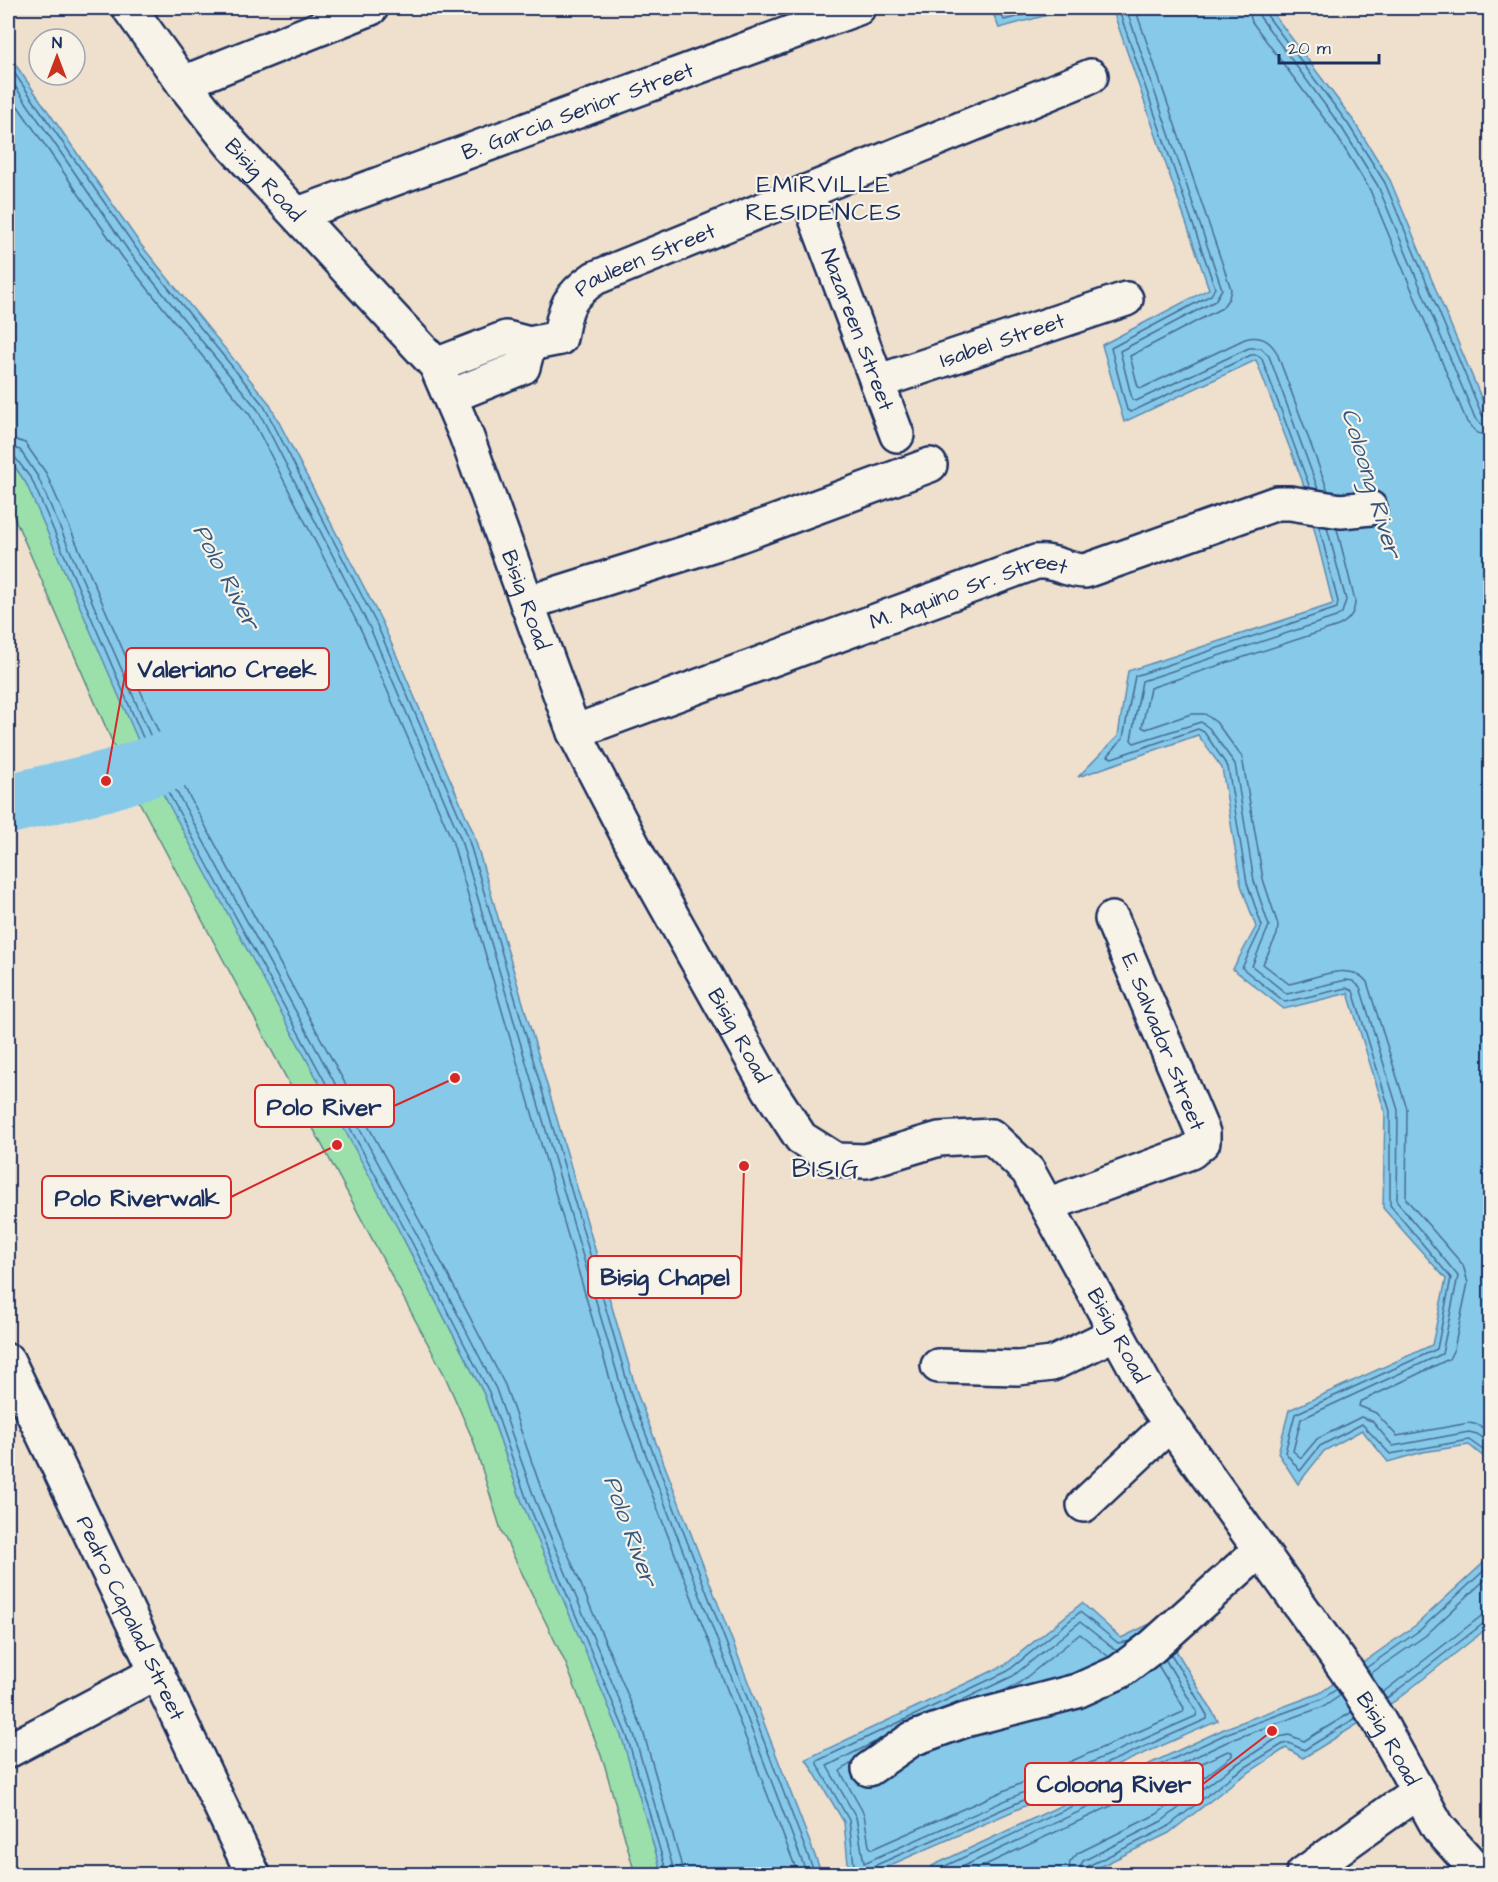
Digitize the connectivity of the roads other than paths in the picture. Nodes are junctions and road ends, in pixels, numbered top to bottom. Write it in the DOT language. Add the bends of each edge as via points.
graph roads {
  1 [pos="129,8"];
  2 [pos="370,8"];
  3 [pos="858,8"];
  4 [pos="1091,76"];
  5 [pos="183,83"];
  6 [pos="806,192"];
  7 [pos="298,214"];
  8 [pos="1126,298"];
  9 [pos="529,344"];
  10 [pos="436,365"];
  11 [pos="877,382"];
  12 [pos="451,396"];
  13 [pos="897,435"];
  14 [pos="930,465"];
  15 [pos="1370,508"];
  16 [pos="527,603"];
  17 [pos="574,732"];
  18 [pos="1112,919"];
  19 [pos="1047,1205"];
  20 [pos="1116,1333"];
  21 [pos="8,1361"];
  22 [pos="938,1366"];
  23 [pos="1170,1424"];
  24 [pos="1084,1505"];
  25 [pos="1260,1550"];
  26 [pos="155,1673"];
  27 [pos="8,1751"];
  28 [pos="869,1769"];
  29 [pos="1417,1792"];
  30 [pos="253,1875"];
  31 [pos="1303,1875"];
  32 [pos="1480,1875"];
  1 -- 5 [label="street, Bisig Road"];
  2 -- 5 [label="street"];
  3 -- 7 [label="street, B. Garcia Senior Street"];
  4 -- 6 [label="street, Pauleen Street"];
  5 -- 7 [label="street, Bisig Road" via="232,145"];
  6 -- 9 [label="street, Pauleen Street" via="595,278 577,290 565,309 560,338"];
  6 -- 11 [label="street, Nazareen Street"];
  7 -- 10 [label="street, Bisig Road"];
  8 -- 11 [label="street, Isabel Street"];
  9 -- 10 [label="street, Pauleen Street" via="506,338"];
  9 -- 12 [label="street" via="523,367"];
  10 -- 12 [label="street, Bisig Road"];
  11 -- 13 [label="street, Nazareen Street"];
  12 -- 16 [label="street, Bisig Road"];
  14 -- 16 [label="street" via="722,542"];
  15 -- 17 [label="street, M. Aquino Sr. Street" via="1341,511 1277,503 1085,571 1036,562"];
  16 -- 17 [label="street, Bisig Road"];
  17 -- 19 [label="street, Bisig Road" via="640,859 801,1138 836,1160 866,1161 939,1139 991,1136 1028,1171"];
  18 -- 19 [label="street, E. Salvador Street" via="1203,1133 1203,1142 1191,1152"];
  19 -- 20 [label="street, Bisig Road"];
  20 -- 22 [label="street" via="1052,1364 1018,1368"];
  20 -- 23 [label="street, Bisig Road"];
  21 -- 26 [label="street, Pedro Capalad Street"];
  23 -- 24 [label="street"];
  23 -- 25 [label="street, Bisig Road"];
  25 -- 28 [label="street" via="1119,1672 1077,1691 965,1720 912,1739"];
  25 -- 29 [label="street, Bisig Road" via="1346,1671"];
  26 -- 27 [label="street"];
  26 -- 30 [label="street, Pedro Capalad Street"];
  29 -- 31 [label="street"];
  29 -- 32 [label="street, Bisig Road" via="1438,1827"];
}
